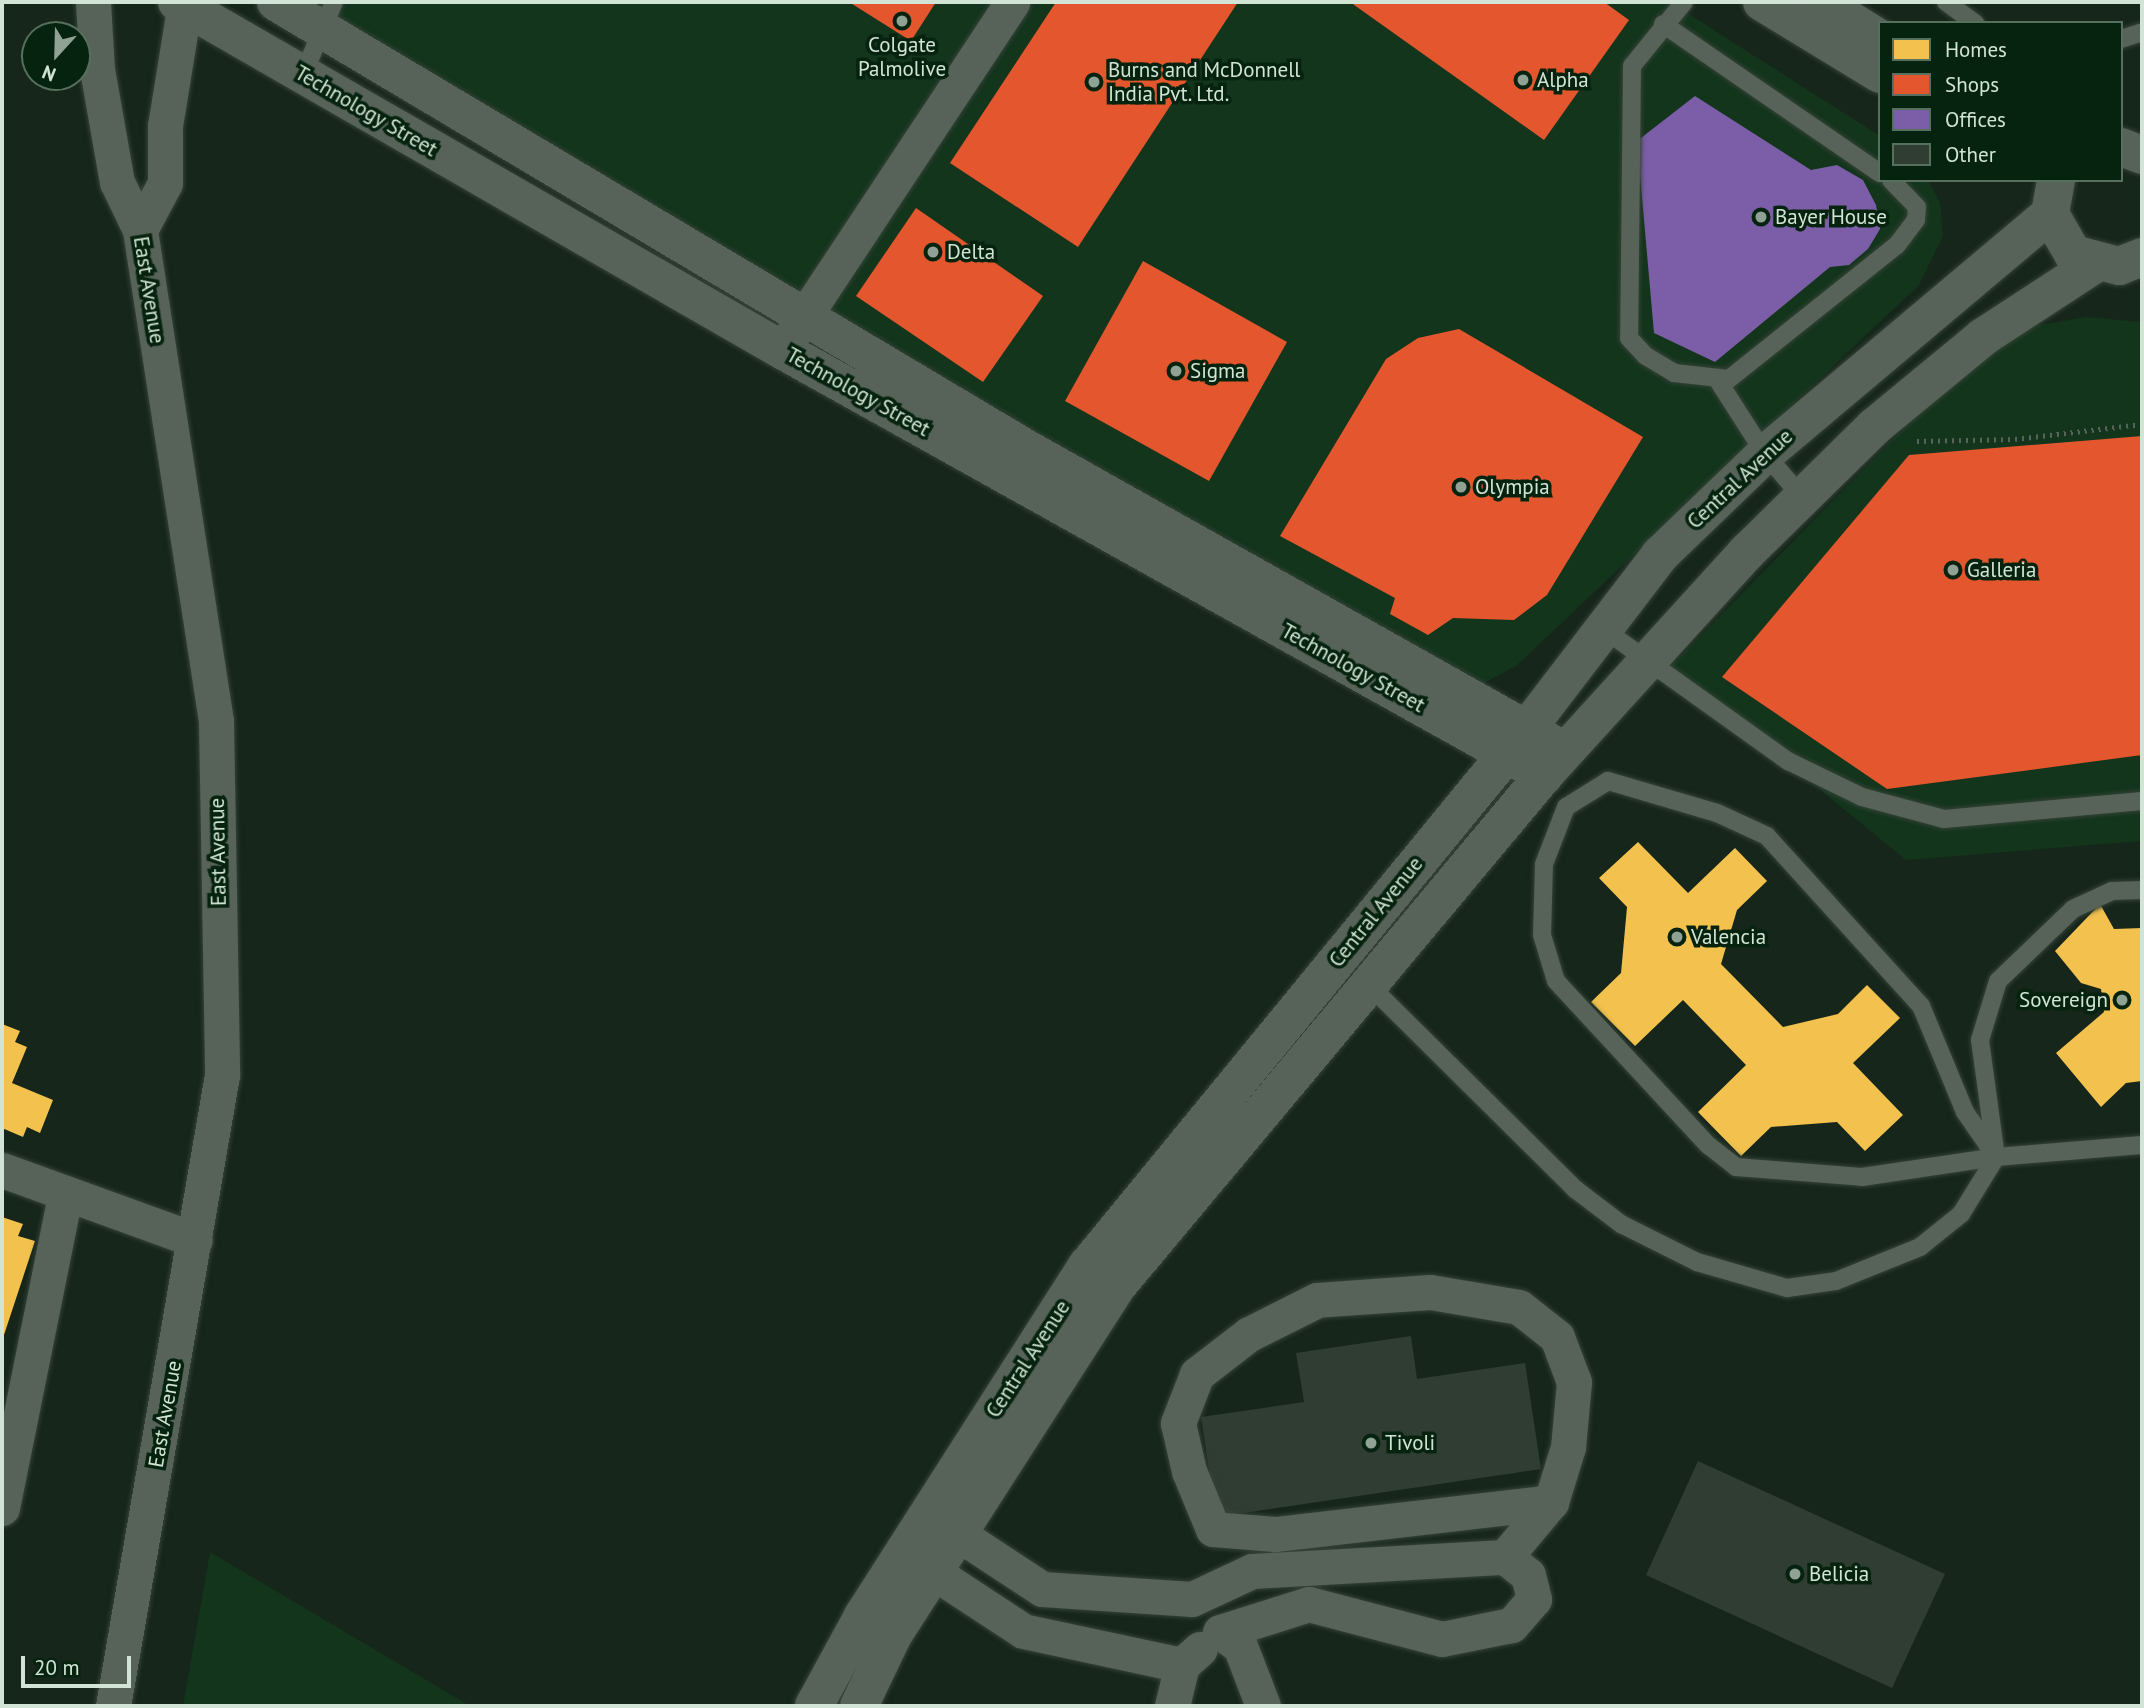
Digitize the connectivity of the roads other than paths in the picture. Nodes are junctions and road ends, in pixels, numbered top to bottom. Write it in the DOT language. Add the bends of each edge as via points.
graph roads {
  1 [pos="93,2"];
  2 [pos="276,2"];
  3 [pos="1012,2"];
  4 [pos="1684,2"];
  5 [pos="1762,2"];
  6 [pos="1821,2"];
  7 [pos="1946,2"];
  8 [pos="182,3"];
  9 [pos="329,16"];
  10 [pos="1972,21"];
  11 [pos="1663,24"];
  12 [pos="2142,32"];
  13 [pos="2123,37"];
  14 [pos="1878,38"];
  15 [pos="1878,73"];
  16 [pos="303,75"];
  17 [pos="2142,133"];
  18 [pos="2123,144"];
  19 [pos="2123,146"];
  20 [pos="2142,155"];
  21 [pos="1878,172"];
  22 [pos="1893,182"];
  23 [pos="2046,192"];
  24 [pos="140,229"];
  25 [pos="2125,266"];
  26 [pos="805,317"];
  27 [pos="782,350"];
  28 [pos="1717,379"];
  29 [pos="1839,391"];
  30 [pos="1874,427"];
  31 [pos="1765,454"];
  32 [pos="1802,497"];
  33 [pos="1160,542"];
  34 [pos="1602,628"];
  35 [pos="1646,662"];
  36 [pos="1516,741"];
  37 [pos="1554,763"];
  38 [pos="2142,801"];
  39 [pos="2142,890"];
  40 [pos="1369,985"];
  41 [pos="2142,1146"];
  42 [pos="1996,1157"];
  43 [pos="2,1170"];
  44 [pos="65,1196"];
  45 [pos="195,1241"];
  46 [pos="1551,1502"];
  47 [pos="2,1508"];
  48 [pos="943,1524"];
  49 [pos="1505,1557"];
  50 [pos="918,1562"];
  51 [pos="1031,1583"];
  52 [pos="1192,1599"];
  53 [pos="1008,1623"];
  54 [pos="1220,1632"];
  55 [pos="1182,1665"];
  56 [pos="113,1706"];
  57 [pos="814,1706"];
  58 [pos="859,1706"];
  59 [pos="1172,1706"];
  60 [pos="1263,1706"];
  1 -- 24 [label="street, East Avenue" via="97,69 117,182"];
  2 -- 9 [label="main road"];
  3 -- 26 [label="street"];
  4 -- 11 [label="lane"];
  5 -- 15 [label="main road"];
  6 -- 14 [label="main road"];
  7 -- 10 [label="lane"];
  8 -- 16 [label="main road, Technology Street"];
  8 -- 24 [label="street" via="165,127 166,183"];
  9 -- 16 [label="lane"];
  9 -- 26 [label="main road"];
  11 -- 21 [label="lane"];
  11 -- 28 [label="lane" via="1632,66 1629,338 1674,373"];
  12 -- 13 [label="lane"];
  16 -- 27 [label="main road, Technology Street"];
  17 -- 18 [label="main road"];
  19 -- 20 [label="main road"];
  22 -- 28 [label="lane" via="1917,207 1916,220 1897,245 1729,379"];
  23 -- 25 [label="main road" via="2073,254"];
  23 -- 29 [label="main road, Central Avenue"];
  24 -- 45 [label="street, East Avenue" via="216,721 222,1075"];
  25 -- 30 [label="main road, Central Avenue" via="1983,337"];
  26 -- 27 [label="street"];
  26 -- 33 [label="main road"];
  27 -- 33 [label="main road, Technology Street"];
  28 -- 31 [label="lane"];
  29 -- 30 [label="main road"];
  29 -- 31 [label="main road, Central Avenue"];
  30 -- 32 [label="main road, Central Avenue"];
  31 -- 32 [label="lane"];
  31 -- 34 [label="main road, Central Avenue" via="1660,555"];
  32 -- 35 [label="main road, Central Avenue"];
  33 -- 36 [label="main road, Technology Street"];
  34 -- 35 [label="lane"];
  34 -- 36 [label="main road, Central Avenue"];
  35 -- 37 [label="main road, Central Avenue"];
  35 -- 38 [label="lane" via="1788,761 1861,797 1944,819"];
  36 -- 37 [label="main road, Technology Street"];
  36 -- 48 [label="main road, Central Avenue" via="1087,1266"];
  37 -- 40 [label="main road, Central Avenue"];
  39 -- 42 [label="lane" via="2112,891 2073,909 1998,981 1980,1040"];
  40 -- 42 [label="lane" via="1575,1189 1621,1224 1697,1262 1787,1288 1836,1281 1920,1247 1961,1214"];
  40 -- 48 [label="main road, Central Avenue" via="1118,1285"];
  41 -- 42 [label="lane"];
  42 -- 42 [label="lane" via="1862,1177 1736,1167 1708,1144 1556,981 1542,935 1544,864 1566,807 1608,781 1717,813 1767,836 1921,1006 1965,1112"];
  43 -- 44 [label="street"];
  44 -- 45 [label="street"];
  44 -- 47 [label="street"];
  45 -- 56 [label="street, East Avenue"];
  46 -- 46 [label="street" via="1568,1447 1574,1382 1557,1337 1519,1307 1430,1292 1317,1300 1249,1334 1197,1374 1178,1423 1188,1471 1213,1529 1275,1534"];
  46 -- 49 [label="street"];
  48 -- 50 [label="main road, Central Avenue"];
  48 -- 51 [label="street"];
  49 -- 52 [label="street" via="1252,1571"];
  49 -- 54 [label="street" via="1528,1575 1534,1599 1511,1625 1443,1639 1309,1604"];
  50 -- 53 [label="street"];
  50 -- 57 [label="main road, Central Avenue"];
  50 -- 58 [label="main road, Central Avenue"];
  51 -- 52 [label="street" via="1042,1590"];
  51 -- 53 [label="street"];
  52 -- 54 [label="street"];
  53 -- 55 [label="street"];
  54 -- 55 [label="street"];
  54 -- 60 [label="street" via="1240,1646"];
  55 -- 59 [label="street"];
}
